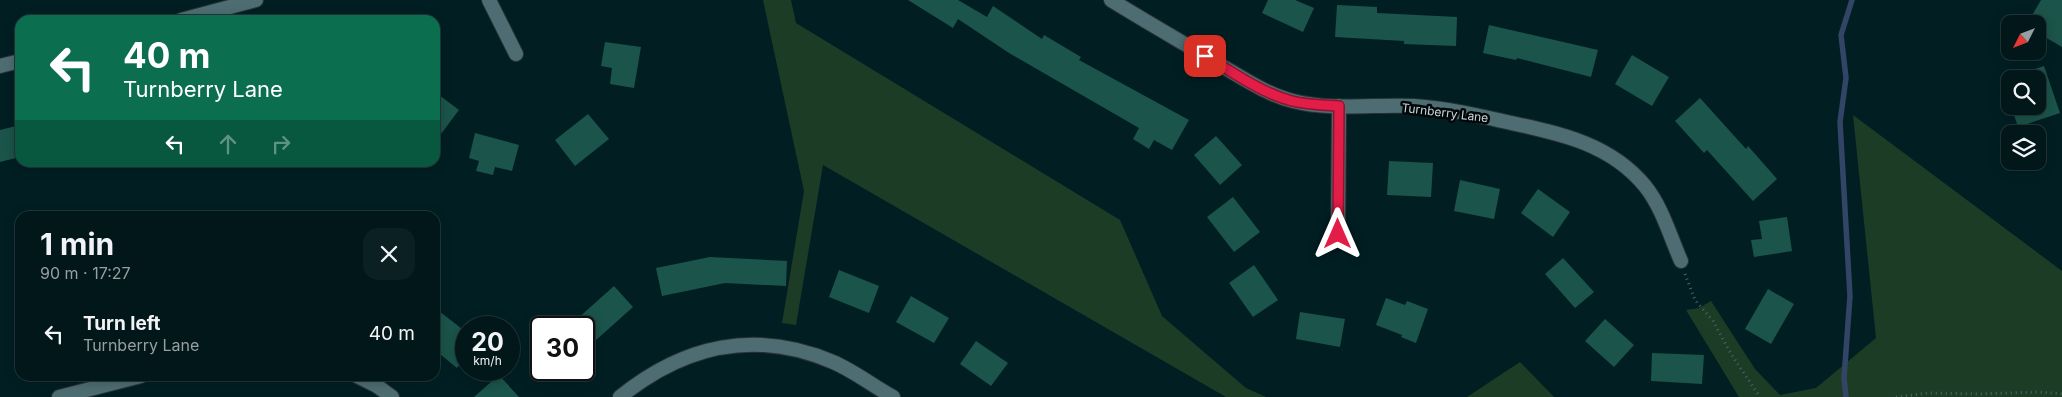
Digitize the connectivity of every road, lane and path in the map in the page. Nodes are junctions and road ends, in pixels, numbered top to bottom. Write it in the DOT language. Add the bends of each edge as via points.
graph roads {
  1 [pos="256,0"];
  2 [pos="489,0"];
  3 [pos="1111,0"];
  4 [pos="200,15"];
  5 [pos="516,54"];
  6 [pos="15,63"];
  7 [pos="0,66"];
  8 [pos="1339,106"];
  9 [pos="1338,234"];
  10 [pos="1680,261"];
  11 [pos="122,381"];
  12 [pos="366,381"];
  13 [pos="2062,394"];
  14 [pos="59,397"];
  15 [pos="392,397"];
  16 [pos="620,397"];
  17 [pos="892,397"];
  18 [pos="1760,397"];
  19 [pos="1896,397"];
  1 -- 4 [label="street"];
  2 -- 5 [label="street"];
  3 -- 8 [label="street, Turnberry Lane" via="1279,97 1308,104"];
  6 -- 7 [label="street"];
  8 -- 9 [label="street"];
  8 -- 10 [label="street, Turnberry Lane" via="1414,106 1466,113 1568,136 1596,147 1621,163 1648,190 1663,217"];
  10 -- 18 [label="path" via="1692,294 1714,321 1731,354"];
  11 -- 14 [label="street"];
  12 -- 15 [label="street"];
  13 -- 19 [label="path" via="1928,393"];
  16 -- 17 [label="street" via="648,376 693,354 723,346 756,344 789,348 836,363"];
}
